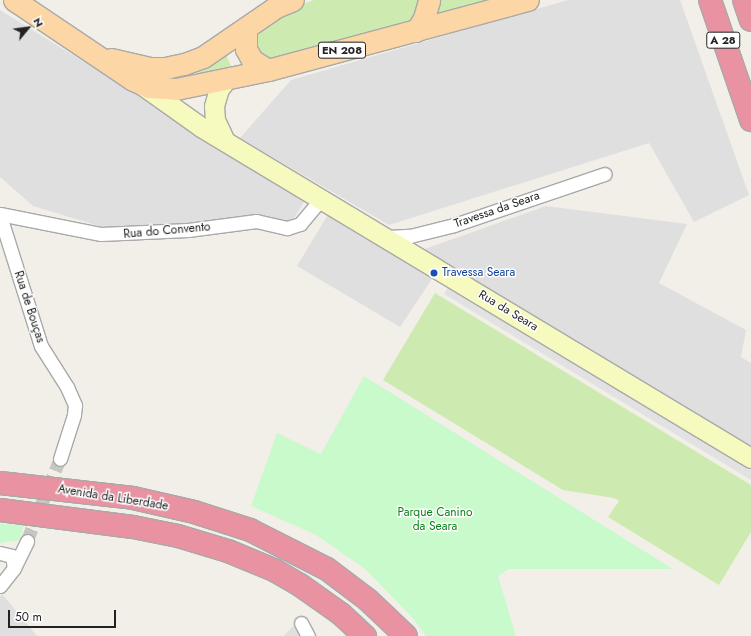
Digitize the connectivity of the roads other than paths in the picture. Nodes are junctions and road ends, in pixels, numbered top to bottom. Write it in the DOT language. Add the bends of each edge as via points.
graph roads {
  1 [pos="14,0"];
  2 [pos="429,0"];
  3 [pos="528,0"];
  4 [pos="710,0"];
  5 [pos="744,0"];
  6 [pos="282,2"];
  7 [pos="751,20"];
  8 [pos="246,28"];
  9 [pos="416,31"];
  10 [pos="88,50"];
  11 [pos="203,56"];
  12 [pos="268,70"];
  13 [pos="225,81"];
  14 [pos="142,85"];
  15 [pos="188,88"];
  16 [pos="751,120"];
  17 [pos="201,127"];
  18 [pos="224,139"];
  19 [pos="605,174"];
  20 [pos="322,198"];
  21 [pos="0,215"];
  22 [pos="388,237"];
  23 [pos="751,458"];
  24 [pos="60,459"];
  25 [pos="0,483"];
  26 [pos="0,510"];
  27 [pos="27,541"];
  28 [pos="0,553"];
  29 [pos="14,568"];
  30 [pos="0,586"];
  31 [pos="301,623"];
  32 [pos="308,636"];
  33 [pos="365,636"];
  34 [pos="404,636"];
  1 -- 10 [label="main road"];
  2 -- 9 [label="main road" via="424,18"];
  3 -- 9 [label="main road, EN 208"];
  4 -- 16 [label="highway, A 28"];
  5 -- 7 [label="highway, A 28"];
  6 -- 8 [label="main road"];
  8 -- 11 [label="main road"];
  8 -- 12 [label="main road" via="246,49 252,60"];
  9 -- 12 [label="main road, EN 208"];
  10 -- 11 [label="main road" via="150,68 170,67"];
  10 -- 14 [label="main road"];
  11 -- 15 [label="main road" via="190,71"];
  12 -- 13 [label="main road, EN 208"];
  13 -- 15 [label="main road, EN 208"];
  13 -- 18 [label="street" via="219,88 214,106 215,120"];
  14 -- 15 [label="main road, EN 208" via="156,89"];
  14 -- 17 [label="street, Rua da Seara"];
  15 -- 17 [label="street" via="192,112"];
  17 -- 18 [label="street, Rua da Seara"];
  18 -- 20 [label="street, Rua da Seara"];
  19 -- 22 [label="street, Travessa da Seara" via="454,225 410,236"];
  20 -- 21 [label="street, Rua do Convento" via="300,224 287,228 256,222 188,230 106,235"];
  20 -- 22 [label="street, Rua da Seara"];
  21 -- 24 [label="street, Rua de Bouças" via="41,346 71,395 74,415"];
  22 -- 23 [label="street, Rua da Seara"];
  25 -- 34 [label="highway, Avenida da Liberdade" via="133,498 225,521 274,541 327,569 388,618"];
  26 -- 33 [label="highway" via="133,527 178,536 228,551 274,570 300,585 341,614"];
  27 -- 29 [label="street"];
  28 -- 29 [label="street" via="12,556"];
  29 -- 30 [label="street"];
  31 -- 32 [label="street"];
}
